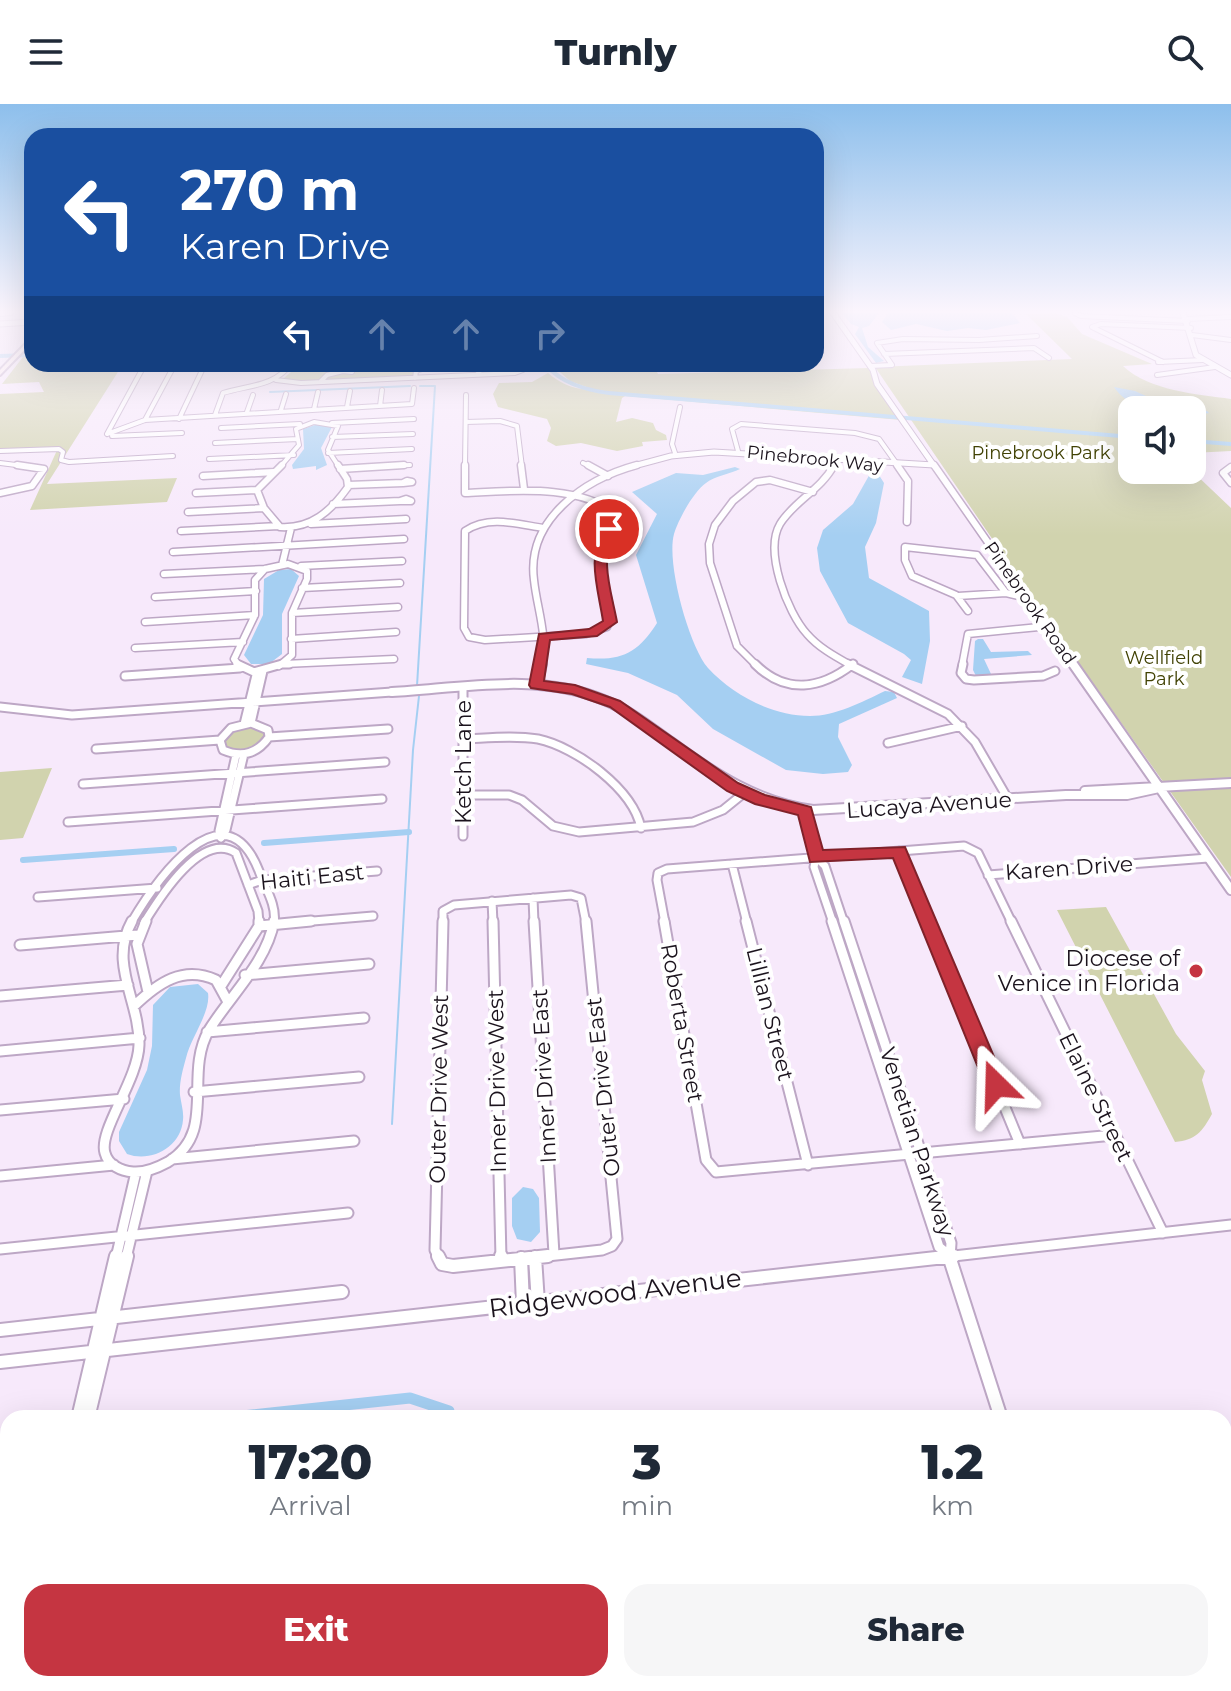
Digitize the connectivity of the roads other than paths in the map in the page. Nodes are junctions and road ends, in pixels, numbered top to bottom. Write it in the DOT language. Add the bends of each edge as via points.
graph roads {
  1 [pos="132,387"];
  2 [pos="163,387"];
  3 [pos="194,387"];
  4 [pos="246,387"];
  5 [pos="880,387"];
  6 [pos="414,388"];
  7 [pos="382,390"];
  8 [pos="350,391"];
  9 [pos="318,392"];
  10 [pos="286,394"];
  11 [pos="253,395"];
  12 [pos="466,395"];
  13 [pos="380,406"];
  14 [pos="347,407"];
  15 [pos="680,407"];
  16 [pos="319,409"];
  17 [pos="281,410"];
  18 [pos="247,412"];
  19 [pos="215,415"];
  20 [pos="179,419"];
  21 [pos="414,419"];
  22 [pos="145,420"];
  23 [pos="319,421"];
  24 [pos="466,422"];
  25 [pos="332,423"];
  26 [pos="305,424"];
  27 [pos="221,428"];
  28 [pos="182,433"];
  29 [pos="107,434"];
  30 [pos="413,434"];
  31 [pos="332,437"];
  32 [pos="298,439"];
  33 [pos="215,443"];
  34 [pos="412,449"];
  35 [pos="0,451"];
  36 [pos="738,451"];
  37 [pos="328,453"];
  38 [pos="294,455"];
  39 [pos="173,456"];
  40 [pos="676,456"];
  41 [pos="209,459"];
  42 [pos="837,460"];
  43 [pos="0,463"];
  44 [pos="583,463"];
  45 [pos="410,465"];
  46 [pos="934,465"];
  47 [pos="899,466"];
  48 [pos="1226,468"];
  49 [pos="340,469"];
  50 [pos="275,472"];
  51 [pos="203,476"];
  52 [pos="608,476"];
  53 [pos="403,483"];
  54 [pos="1231,483"];
  55 [pos="348,485"];
  56 [pos="524,489"];
  57 [pos="257,490"];
  58 [pos="813,492"];
  59 [pos="0,493"];
  60 [pos="196,493"];
  61 [pos="573,497"];
  62 [pos="400,501"];
  63 [pos="333,504"];
  64 [pos="264,508"];
  65 [pos="188,512"];
  66 [pos="406,519"];
  67 [pos="907,522"];
  68 [pos="310,524"];
  69 [pos="279,526"];
  70 [pos="294,528"];
  71 [pos="543,528"];
  72 [pos="181,531"];
  73 [pos="404,539"];
  74 [pos="290,546"];
  75 [pos="173,552"];
  76 [pos="402,561"];
  77 [pos="285,564"];
  78 [pos="301,566"];
  79 [pos="265,569"];
  80 [pos="164,574"];
  81 [pos="400,583"];
  82 [pos="1019,586"];
  83 [pos="302,588"];
  84 [pos="256,591"];
  85 [pos="1006,593"];
  86 [pos="958,596"];
  87 [pos="155,597"];
  88 [pos="1027,598"];
  89 [pos="398,607"];
  90 [pos="968,611"];
  91 [pos="292,613"];
  92 [pos="255,615"];
  93 [pos="145,622"];
  94 [pos="1044,623"];
  95 [pos="1018,630"];
  96 [pos="396,632"];
  97 [pos="1052,634"];
  98 [pos="544,637"];
  99 [pos="291,639"];
  100 [pos="243,642"];
  101 [pos="135,648"];
  102 [pos="394,659"];
  103 [pos="284,664"];
  104 [pos="853,664"];
  105 [pos="240,668"];
  106 [pos="260,671"];
  107 [pos="1055,671"];
  108 [pos="125,676"];
  109 [pos="537,685"];
  110 [pos="463,688"];
  111 [pos="392,692"];
  112 [pos="253,702"];
  113 [pos="0,707"];
  114 [pos="247,723"];
  115 [pos="962,726"];
  116 [pos="388,729"];
  117 [pos="269,737"];
  118 [pos="464,739"];
  119 [pos="220,740"];
  120 [pos="888,743"];
  121 [pos="96,749"];
  122 [pos="240,754"];
  123 [pos="385,762"];
  124 [pos="236,773"];
  125 [pos="1231,783"];
  126 [pos="83,784"];
  127 [pos="1159,788"];
  128 [pos="744,793"];
  129 [pos="463,795"];
  130 [pos="382,799"];
  131 [pos="1008,799"];
  132 [pos="227,810"];
  133 [pos="805,811"];
  134 [pos="68,822"];
  135 [pos="641,828"];
  136 [pos="463,836"];
  137 [pos="220,841"];
  138 [pos="899,851"];
  139 [pos="816,857"];
  140 [pos="1208,858"];
  141 [pos="732,864"];
  142 [pos="377,871"];
  143 [pos="658,873"];
  144 [pos="988,875"];
  145 [pos="262,880"];
  146 [pos="248,885"];
  147 [pos="156,888"];
  148 [pos="170,889"];
  149 [pos="1231,890"];
  150 [pos="38,897"];
  151 [pos="533,898"];
  152 [pos="492,901"];
  153 [pos="373,916"];
  154 [pos="274,924"];
  155 [pos="259,926"];
  156 [pos="138,935"];
  157 [pos="123,936"];
  158 [pos="20,945"];
  159 [pos="851,945"];
  160 [pos="840,946"];
  161 [pos="369,964"];
  162 [pos="245,975"];
  163 [pos="128,985"];
  164 [pos="221,986"];
  165 [pos="148,992"];
  166 [pos="0,996"];
  167 [pos="227,1000"];
  168 [pos="134,1006"];
  169 [pos="364,1018"];
  170 [pos="207,1032"];
  171 [pos="140,1038"];
  172 [pos="883,1038"];
  173 [pos="870,1039"];
  174 [pos="0,1051"];
  175 [pos="359,1077"];
  176 [pos="194,1092"];
  177 [pos="124,1099"];
  178 [pos="0,1110"];
  179 [pos="1114,1135"];
  180 [pos="354,1141"];
  181 [pos="1020,1144"];
  182 [pos="922,1154"];
  183 [pos="909,1155"];
  184 [pos="172,1159"];
  185 [pos="114,1165"];
  186 [pos="808,1165"];
  187 [pos="141,1171"];
  188 [pos="0,1176"];
  189 [pos="348,1213"];
  190 [pos="1231,1225"];
  191 [pos="1163,1233"];
  192 [pos="126,1236"];
  193 [pos="0,1249"];
  194 [pos="554,1254"];
  195 [pos="949,1255"];
  196 [pos="535,1257"];
  197 [pos="521,1258"];
  198 [pos="501,1260"];
  199 [pos="342,1292"];
  200 [pos="538,1303"];
  201 [pos="523,1304"];
  202 [pos="107,1318"];
  203 [pos="0,1330"];
  204 [pos="99,1351"];
  205 [pos="0,1362"];
  206 [pos="85,1410"];
  207 [pos="998,1410"];
  1 -- 29 [label="street"];
  2 -- 22 [label="street"];
  3 -- 20 [label="street"];
  4 -- 19 [label="street" via="221,396"];
  5 -- 46 [label="street, Pinebrook Road"];
  6 -- 13 [label="street" via="412,404"];
  7 -- 13 [label="street"];
  8 -- 14 [label="street"];
  9 -- 16 [label="street"];
  10 -- 17 [label="street"];
  11 -- 18 [label="street"];
  12 -- 24 [label="street"];
  13 -- 14 [label="street"];
  14 -- 16 [label="street"];
  15 -- 40 [label="street" via="672,444"];
  16 -- 17 [label="street"];
  16 -- 23 [label="street"];
  17 -- 18 [label="street"];
  18 -- 19 [label="street"];
  19 -- 20 [label="street"];
  20 -- 22 [label="street"];
  21 -- 25 [label="street"];
  22 -- 29 [label="street"];
  23 -- 25 [label="street"];
  23 -- 26 [label="street"];
  24 -- 56 [label="street" via="517,426"];
  24 -- 56 [label="street" via="465,493"];
  25 -- 31 [label="street" via="339,428"];
  26 -- 27 [label="street"];
  26 -- 32 [label="street" via="295,431"];
  28 -- 29 [label="street"];
  30 -- 31 [label="street"];
  31 -- 37 [label="street"];
  32 -- 33 [label="street"];
  32 -- 38 [label="street"];
  34 -- 37 [label="street"];
  35 -- 39 [label="street" via="59,449 66,462"];
  36 -- 40 [label="street, Pinebrook Way"];
  36 -- 42 [label="street, Pinebrook Way"];
  36 -- 47 [label="street" via="732,429 741,424 855,433 881,441"];
  37 -- 49 [label="street"];
  38 -- 41 [label="street"];
  38 -- 50 [label="street"];
  40 -- 52 [label="street, Pinebrook Way"];
  42 -- 47 [label="street, Pinebrook Way"];
  42 -- 58 [label="street" via="829,478"];
  43 -- 59 [label="street" via="44,470 32,486"];
  44 -- 52 [label="street"];
  45 -- 49 [label="street"];
  46 -- 47 [label="street, Pinebrook Way"];
  46 -- 82 [label="street, Pinebrook Road"];
  47 -- 67 [label="street" via="909,483"];
  48 -- 54 [label="street" via="1224,476"];
  49 -- 55 [label="street"];
  50 -- 51 [label="street"];
  50 -- 57 [label="street"];
  52 -- 61 [label="street, Pinebrook Way"];
  53 -- 55 [label="street"];
  55 -- 63 [label="street"];
  56 -- 61 [label="street"];
  57 -- 60 [label="street"];
  57 -- 64 [label="street"];
  58 -- 104 [label="street" via="779,526 773,556 804,632"];
  58 -- 104 [label="street" via="770,480 756,482 715,525 710,563 737,646 761,670 787,684 811,686 829,682"];
  61 -- 71 [label="street, Pinebrook Way"];
  61 -- 98 [label="street" via="617,514 599,554 611,620 597,632"];
  62 -- 63 [label="street"];
  63 -- 68 [label="street"];
  64 -- 65 [label="street"];
  64 -- 69 [label="street"];
  66 -- 68 [label="street"];
  68 -- 70 [label="street"];
  69 -- 70 [label="street"];
  69 -- 72 [label="street"];
  70 -- 74 [label="street"];
  71 -- 98 [label="street, Pinebrook Way" via="532,565"];
  71 -- 98 [label="street" via="489,522 467,529 464,628 469,637 480,640"];
  73 -- 74 [label="street"];
  74 -- 75 [label="street"];
  74 -- 77 [label="street"];
  76 -- 78 [label="street"];
  77 -- 78 [label="street"];
  77 -- 79 [label="street"];
  78 -- 83 [label="street" via="309,575"];
  79 -- 80 [label="street"];
  79 -- 84 [label="street" via="256,578"];
  81 -- 83 [label="street"];
  82 -- 85 [label="street"];
  82 -- 88 [label="street, Pinebrook Road"];
  83 -- 91 [label="street"];
  84 -- 87 [label="street"];
  84 -- 92 [label="street"];
  85 -- 86 [label="street"];
  85 -- 86 [label="street" via="977,555 907,546 903,563 911,577"];
  85 -- 88 [label="street"];
  86 -- 90 [label="street"];
  88 -- 94 [label="street, Pinebrook Road"];
  89 -- 91 [label="street"];
  91 -- 99 [label="street"];
  92 -- 93 [label="street"];
  92 -- 100 [label="street"];
  94 -- 95 [label="street"];
  94 -- 97 [label="street, Pinebrook Road"];
  95 -- 97 [label="street"];
  95 -- 107 [label="street" via="968,634 963,676 974,680"];
  96 -- 99 [label="street"];
  97 -- 127 [label="street, Pinebrook Road"];
  98 -- 109 [label="street, Pinebrook Way"];
  99 -- 103 [label="street" via="293,652"];
  100 -- 101 [label="street"];
  100 -- 105 [label="street" via="235,657"];
  102 -- 103 [label="street"];
  103 -- 106 [label="street"];
  104 -- 115 [label="street" via="931,703"];
  105 -- 106 [label="street"];
  105 -- 108 [label="street"];
  106 -- 112 [label="street"];
  109 -- 110 [label="street, Lucaya Avenue"];
  109 -- 128 [label="street, Lucaya Avenue" via="575,690 615,704"];
  110 -- 111 [label="street, Lucaya Avenue"];
  110 -- 118 [label="street, Ketch Lane"];
  111 -- 112 [label="street"];
  112 -- 113 [label="street" via="82,713"];
  112 -- 114 [label="street"];
  114 -- 117 [label="street" via="265,727"];
  114 -- 119 [label="street"];
  115 -- 120 [label="street"];
  115 -- 131 [label="street"];
  116 -- 117 [label="street"];
  117 -- 122 [label="street" via="258,750"];
  118 -- 129 [label="street, Ketch Lane"];
  118 -- 135 [label="street" via="523,737 563,746 632,799"];
  119 -- 121 [label="street"];
  119 -- 122 [label="street" via="223,750"];
  122 -- 124 [label="street"];
  123 -- 124 [label="street"];
  124 -- 126 [label="street"];
  124 -- 132 [label="street"];
  125 -- 127 [label="street, Lucaya Avenue"];
  127 -- 131 [label="street, Lucaya Avenue"];
  127 -- 140 [label="street, Pinebrook Road"];
  128 -- 133 [label="street, Lucaya Avenue"];
  128 -- 135 [label="street" via="703,819"];
  129 -- 135 [label="street" via="512,796 549,823 572,832"];
  129 -- 136 [label="street, Ketch Lane"];
  130 -- 132 [label="street"];
  131 -- 133 [label="street, Lucaya Avenue"];
  132 -- 134 [label="street"];
  132 -- 137 [label="street"];
  133 -- 139 [label="street, Venetian Parkway"];
  137 -- 145 [label="street" via="237,838 247,844"];
  137 -- 146 [label="street" via="235,852"];
  137 -- 147 [label="street" via="208,838 189,848"];
  137 -- 148 [label="street" via="202,852"];
  138 -- 139 [label="street, Karen Drive"];
  138 -- 144 [label="street, Karen Drive" via="968,847 978,853"];
  138 -- 181 [label="street"];
  139 -- 141 [label="street, Karen Drive"];
  139 -- 159 [label="street, Venetian Parkway" via="825,866"];
  139 -- 160 [label="street, Venetian Parkway" via="814,867"];
  140 -- 144 [label="street, Karen Drive"];
  140 -- 149 [label="street, Pinebrook Road"];
  141 -- 143 [label="street, Karen Drive"];
  141 -- 186 [label="street, Lillian Street"];
  142 -- 145 [label="street, Haiti East"];
  143 -- 186 [label="street, Roberta Street" via="706,1160 713,1170 726,1173"];
  144 -- 179 [label="street, Elaine Street"];
  145 -- 146 [label="street, Haiti East"];
  145 -- 154 [label="street"];
  146 -- 155 [label="street"];
  147 -- 148 [label="street"];
  147 -- 150 [label="street"];
  147 -- 157 [label="street"];
  148 -- 156 [label="street"];
  151 -- 152 [label="street, Outer Drive West"];
  151 -- 194 [label="street, Inner Drive East"];
  151 -- 194 [label="street, Outer Drive East" via="571,895 584,904 618,1232 606,1249"];
  152 -- 198 [label="street, Inner Drive West"];
  152 -- 198 [label="street, Outer Drive West" via="451,905 443,913 435,1250 438,1261 447,1265"];
  153 -- 154 [label="street"];
  154 -- 155 [label="street"];
  154 -- 162 [label="street"];
  155 -- 164 [label="street"];
  156 -- 157 [label="street"];
  156 -- 165 [label="street"];
  157 -- 158 [label="street"];
  157 -- 163 [label="street" via="121,956"];
  159 -- 160 [label="street"];
  159 -- 172 [label="street, Venetian Parkway"];
  160 -- 173 [label="street, Venetian Parkway"];
  161 -- 162 [label="street"];
  162 -- 167 [label="street"];
  163 -- 166 [label="street"];
  163 -- 168 [label="street"];
  164 -- 165 [label="street" via="211,976 189,973"];
  164 -- 167 [label="street"];
  165 -- 168 [label="street"];
  167 -- 170 [label="street"];
  168 -- 171 [label="street"];
  169 -- 170 [label="street"];
  170 -- 176 [label="street" via="197,1059"];
  171 -- 174 [label="street"];
  171 -- 177 [label="street"];
  172 -- 173 [label="street"];
  172 -- 182 [label="street, Venetian Parkway"];
  173 -- 183 [label="street, Venetian Parkway"];
  175 -- 176 [label="street"];
  176 -- 184 [label="street" via="196,1129"];
  177 -- 178 [label="street"];
  177 -- 185 [label="street" via="104,1136"];
  179 -- 181 [label="street"];
  179 -- 191 [label="street, Elaine Street"];
  180 -- 184 [label="street"];
  181 -- 182 [label="street"];
  182 -- 183 [label="street"];
  182 -- 195 [label="street, Venetian Parkway" via="951,1243"];
  183 -- 186 [label="street"];
  183 -- 195 [label="street, Venetian Parkway" via="939,1247"];
  184 -- 187 [label="street"];
  185 -- 187 [label="street"];
  185 -- 188 [label="street"];
  187 -- 192 [label="street"];
  189 -- 192 [label="street"];
  190 -- 191 [label="street, Ridgewood Avenue"];
  191 -- 195 [label="street, Ridgewood Avenue"];
  192 -- 193 [label="street"];
  192 -- 202 [label="street"];
  194 -- 196 [label="street, Outer Drive East"];
  195 -- 200 [label="street, Ridgewood Avenue"];
  195 -- 207 [label="street"];
  196 -- 197 [label="street, Outer Drive West"];
  196 -- 200 [label="street"];
  197 -- 198 [label="street, Outer Drive West"];
  197 -- 201 [label="street"];
  199 -- 202 [label="street"];
  200 -- 201 [label="street, Ridgewood Avenue"];
  201 -- 204 [label="street, Ridgewood Avenue"];
  202 -- 203 [label="street"];
  202 -- 204 [label="street"];
  204 -- 205 [label="street, Ridgewood Avenue"];
  204 -- 206 [label="street"];
}
